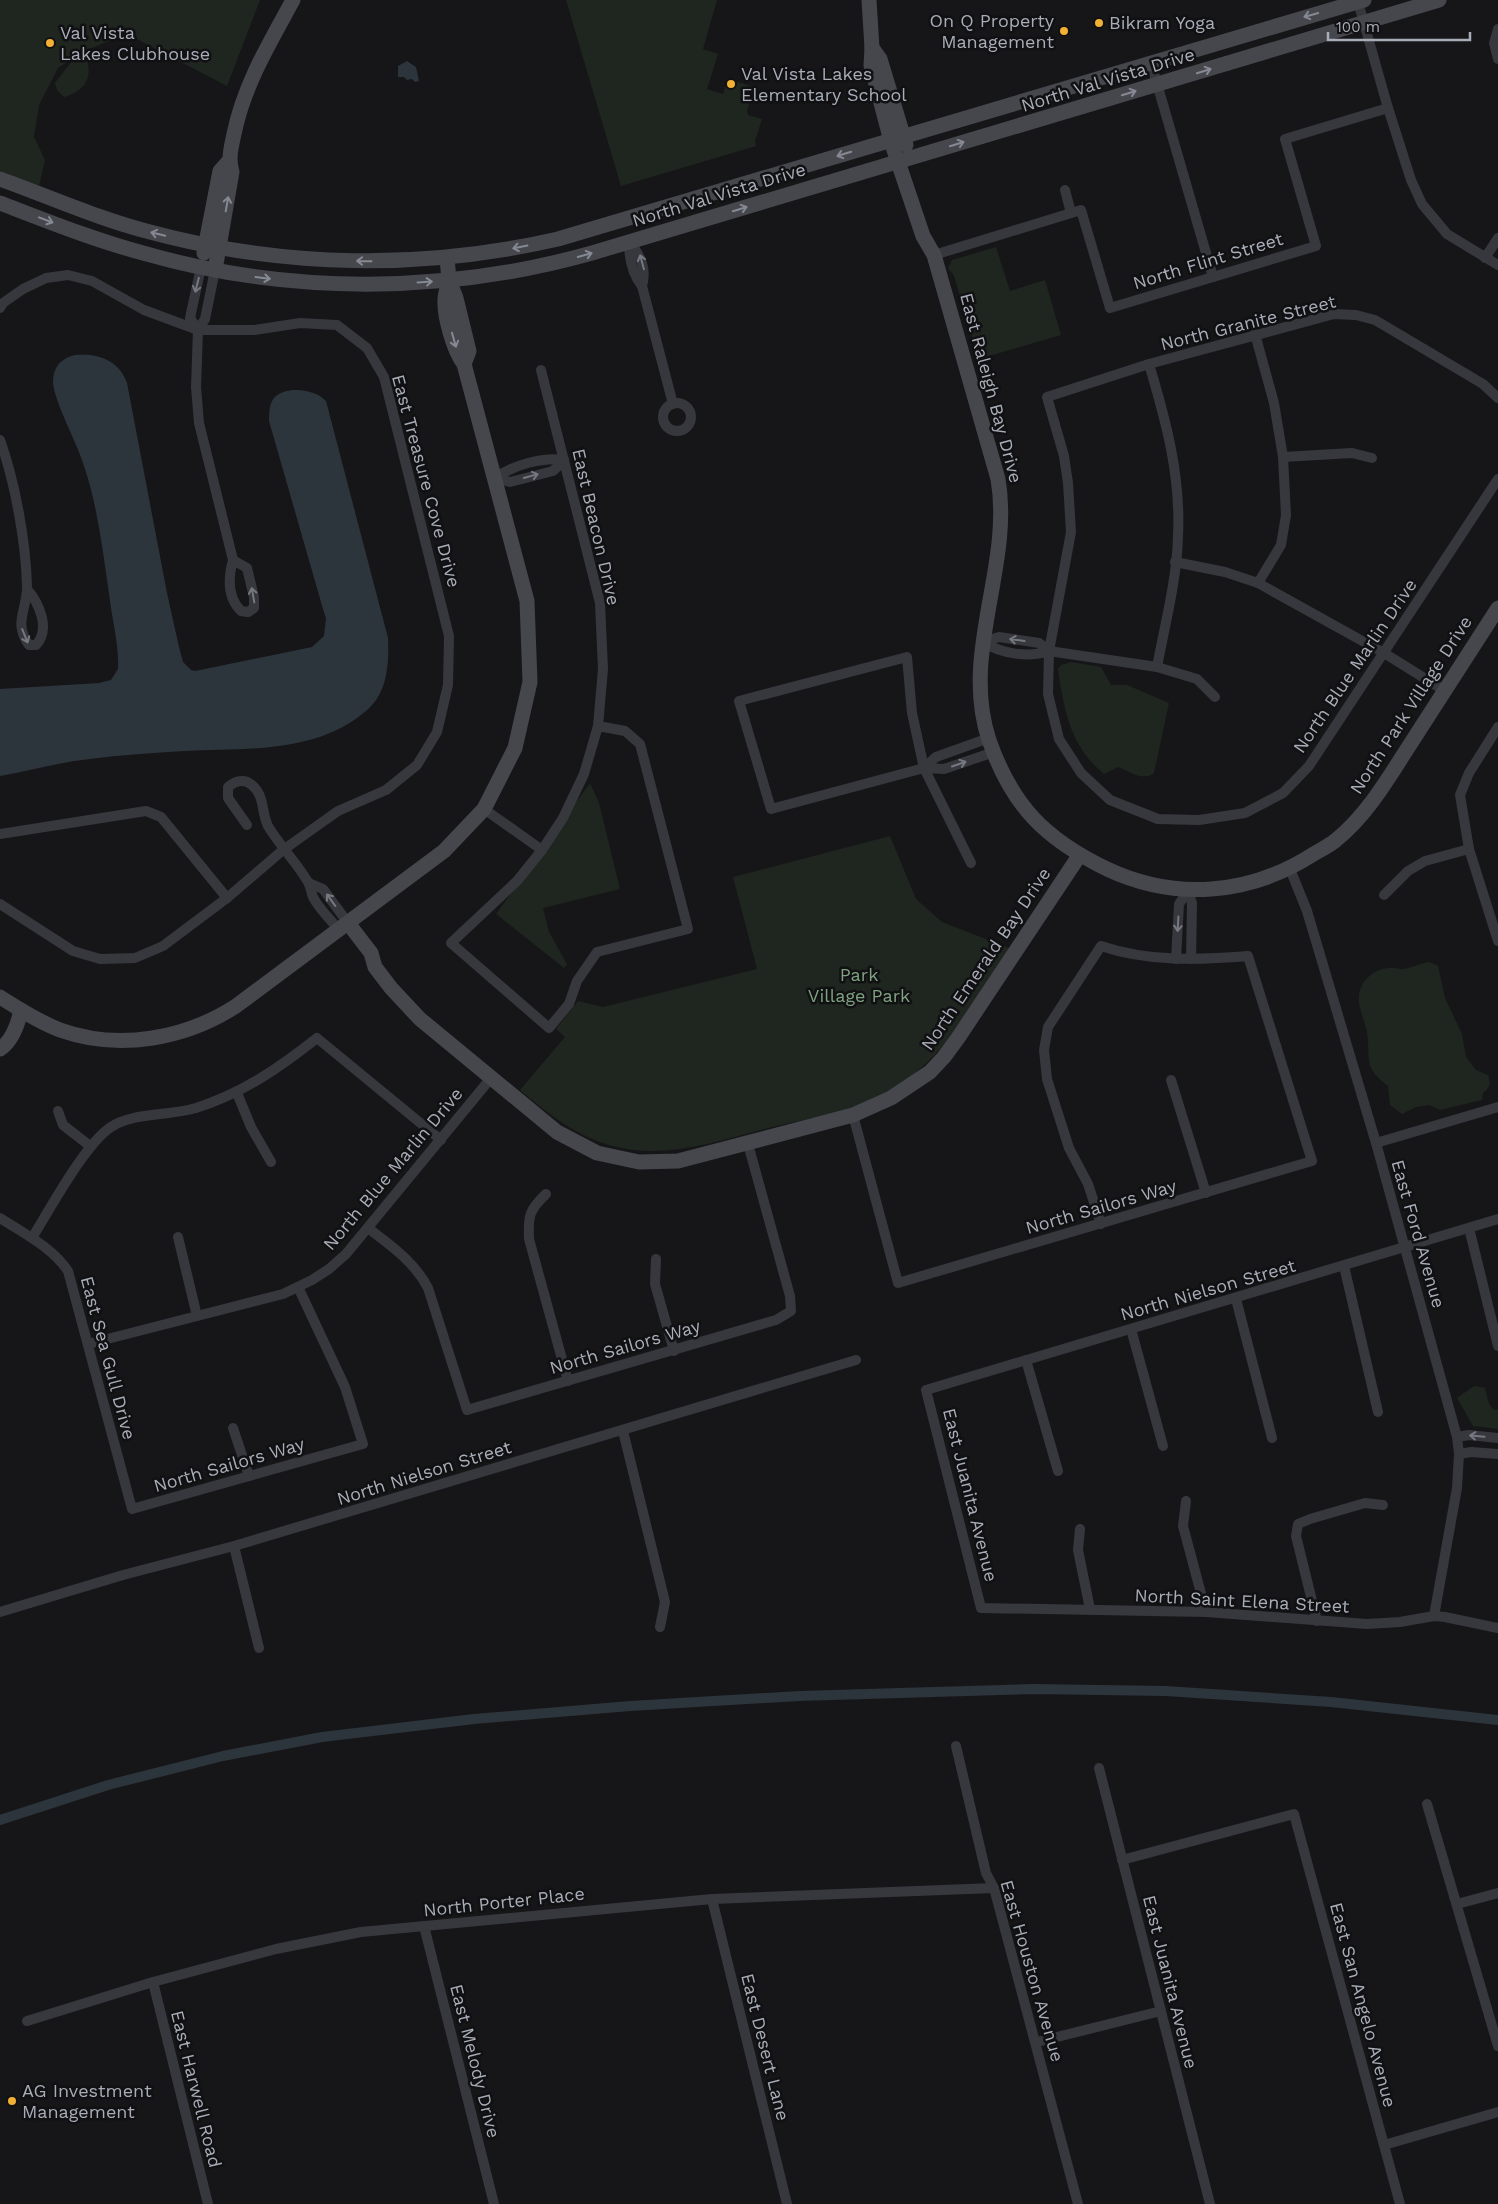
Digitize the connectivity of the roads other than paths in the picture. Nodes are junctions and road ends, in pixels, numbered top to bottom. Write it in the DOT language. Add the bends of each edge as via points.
graph roads {
  1 [pos="293,0"];
  2 [pos="869,0"];
  3 [pos="1439,0"];
  4 [pos="1361,1"];
  5 [pos="1364,22"];
  6 [pos="1497,30"];
  7 [pos="1498,59"];
  8 [pos="1151,63"];
  9 [pos="1157,85"];
  10 [pos="1388,108"];
  11 [pos="897,139"];
  12 [pos="905,160"];
  13 [pos="0,179"];
  14 [pos="1064,190"];
  15 [pos="0,203"];
  16 [pos="1076,212"];
  17 [pos="1498,238"];
  18 [pos="629,242"];
  19 [pos="212,246"];
  20 [pos="934,256"];
  21 [pos="447,258"];
  22 [pos="1485,258"];
  23 [pos="1498,265"];
  24 [pos="208,268"];
  25 [pos="1213,277"];
  26 [pos="449,280"];
  27 [pos="0,308"];
  28 [pos="198,330"];
  29 [pos="1255,334"];
  30 [pos="1149,364"];
  31 [pos="541,370"];
  32 [pos="1047,397"];
  33 [pos="1498,398"];
  34 [pos="673,404"];
  35 [pos="0,440"];
  36 [pos="1284,457"];
  37 [pos="1372,458"];
  38 [pos="564,460"];
  39 [pos="495,478"];
  40 [pos="1498,479"];
  41 [pos="233,560"];
  42 [pos="1176,562"];
  43 [pos="1258,583"];
  44 [pos="27,589"];
  45 [pos="1498,608"];
  46 [pos="983,642"];
  47 [pos="1049,651"];
  48 [pos="1384,653"];
  49 [pos="1157,667"];
  50 [pos="1444,691"];
  51 [pos="1215,697"];
  52 [pos="598,726"];
  53 [pos="1498,727"];
  54 [pos="991,745"];
  55 [pos="924,768"];
  56 [pos="484,809"];
  57 [pos="247,825"];
  58 [pos="0,834"];
  59 [pos="1470,849"];
  60 [pos="283,850"];
  61 [pos="542,850"];
  62 [pos="1079,856"];
  63 [pos="971,863"];
  64 [pos="1290,869"];
  65 [pos="1188,891"];
  66 [pos="1384,895"];
  67 [pos="227,898"];
  68 [pos="0,904"];
  69 [pos="344,927"];
  70 [pos="1498,941"];
  71 [pos="1176,959"];
  72 [pos="1191,959"];
  73 [pos="0,997"];
  74 [pos="22,1010"];
  75 [pos="0,1035"];
  76 [pos="0,1049"];
  77 [pos="491,1078"];
  78 [pos="1171,1080"];
  79 [pos="237,1093"];
  80 [pos="1498,1107"];
  81 [pos="58,1111"];
  82 [pos="853,1115"];
  83 [pos="441,1140"];
  84 [pos="1376,1143"];
  85 [pos="748,1144"];
  86 [pos="90,1146"];
  87 [pos="272,1162"];
  88 [pos="1206,1193"];
  89 [pos="546,1194"];
  90 [pos="0,1218"];
  91 [pos="1498,1219"];
  92 [pos="1101,1224"];
  93 [pos="368,1228"];
  94 [pos="1469,1228"];
  95 [pos="178,1237"];
  96 [pos="32,1238"];
  97 [pos="1406,1247"];
  98 [pos="656,1259"];
  99 [pos="1344,1266"];
  100 [pos="298,1287"];
  101 [pos="1236,1299"];
  102 [pos="197,1316"];
  103 [pos="1131,1329"];
  104 [pos="88,1344"];
  105 [pos="1498,1346"];
  106 [pos="674,1351"];
  107 [pos="856,1360"];
  108 [pos="1026,1360"];
  109 [pos="568,1381"];
  110 [pos="926,1390"];
  111 [pos="1378,1412"];
  112 [pos="233,1428"];
  113 [pos="623,1431"];
  114 [pos="1457,1437"];
  115 [pos="1272,1438"];
  116 [pos="1498,1438"];
  117 [pos="1163,1446"];
  118 [pos="1459,1454"];
  119 [pos="1498,1454"];
  120 [pos="1058,1471"];
  121 [pos="249,1476"];
  122 [pos="1186,1501"];
  123 [pos="1383,1505"];
  124 [pos="132,1509"];
  125 [pos="1080,1530"];
  126 [pos="234,1546"];
  127 [pos="981,1608"];
  128 [pos="1090,1609"];
  129 [pos="0,1612"];
  130 [pos="1206,1612"];
  131 [pos="1434,1616"];
  132 [pos="1317,1621"];
  133 [pos="660,1627"];
  134 [pos="1498,1628"];
  135 [pos="259,1648"];
  136 [pos="956,1746"];
  137 [pos="1099,1768"];
  138 [pos="1427,1804"];
  139 [pos="1122,1860"];
  140 [pos="994,1888"];
  141 [pos="1498,1893"];
  142 [pos="712,1898"];
  143 [pos="1457,1904"];
  144 [pos="424,1926"];
  145 [pos="153,1982"];
  146 [pos="1161,2012"];
  147 [pos="27,2021"];
  148 [pos="1037,2042"];
  149 [pos="1498,2046"];
  150 [pos="1498,2112"];
  151 [pos="1384,2145"];
  152 [pos="208,2204"];
  153 [pos="494,2204"];
  154 [pos="787,2204"];
  155 [pos="1078,2204"];
  156 [pos="1210,2204"];
  157 [pos="1400,2204"];
  1 -- 19 [label="street" via="245,92 229,161 232,172"];
  2 -- 11 [label="street, East Raleigh Bay Drive" via="872,48 880,59"];
  3 -- 5 [label="street, North Val Vista Drive"];
  4 -- 5 [label="street"];
  4 -- 8 [label="street, North Val Vista Drive, one-way"];
  9 -- 5 [label="street, North Val Vista Drive, one-way"];
  5 -- 10 [label="street"];
  6 -- 7 [label="street" via="1494,43"];
  8 -- 9 [label="street"];
  8 -- 11 [label="street, North Val Vista Drive"];
  12 -- 9 [label="street, North Val Vista Drive, one-way"];
  9 -- 25 [label="street"];
  10 -- 22 [label="street" via="1422,204 1448,234"];
  10 -- 25 [label="street, North Flint Street" via="1285,139 1316,246"];
  11 -- 12 [label="street, East Raleigh Bay Drive"];
  11 -- 21 [label="street, North Val Vista Drive, one-way" via="558,239"];
  18 -- 12 [label="street, North Val Vista Drive, one-way"];
  12 -- 20 [label="street, East Raleigh Bay Drive" via="932,233"];
  19 -- 13 [label="street, North Val Vista Drive, one-way" via="148,232"];
  14 -- 16 [label="street"];
  15 -- 24 [label="street, North Val Vista Drive, one-way" via="115,245"];
  16 -- 20 [label="street"];
  16 -- 25 [label="street, North Flint Street" via="1110,308"];
  17 -- 22 [label="street"];
  26 -- 18 [label="street, North Val Vista Drive, one-way" via="544,266"];
  18 -- 34 [label="street" via="633,271 642,286"];
  21 -- 19 [label="street, North Val Vista Drive, one-way" via="379,262 318,260"];
  19 -- 24 [label="street"];
  20 -- 46 [label="street, East Raleigh Bay Drive" via="991,448 1001,494 1001,537"];
  21 -- 26 [label="street"];
  22 -- 23 [label="street"];
  24 -- 26 [label="street, North Val Vista Drive, one-way" via="261,278 322,283 388,284"];
  24 -- 28 [label="street" via="206,319"];
  24 -- 28 [label="street, one-way" via="190,318"];
  26 -- 39 [label="street" via="469,351 464,364"];
  27 -- 28 [label="street, East Treasure Cove Drive" via="23,289 46,278 68,275 92,281 144,310"];
  28 -- 41 [label="street" via="196,387 199,423"];
  28 -- 60 [label="street, East Treasure Cove Drive" via="254,330 300,323 337,325 367,348 384,377 449,636 448,685 437,732 417,765 386,790 338,811"];
  29 -- 30 [label="street, North Granite Street"];
  29 -- 33 [label="street, North Granite Street" via="1334,314 1375,320 1483,384"];
  29 -- 36 [label="street" via="1274,403"];
  30 -- 32 [label="street, North Granite Street"];
  30 -- 42 [label="street" via="1172,448 1179,520"];
  31 -- 38 [label="street, East Beacon Drive"];
  32 -- 47 [label="street, North Blue Marlin Drive" via="1064,456 1071,532"];
  35 -- 44 [label="street" via="14,494"];
  36 -- 37 [label="street" via="1352,453"];
  36 -- 43 [label="street" via="1286,515 1281,544"];
  38 -- 39 [label="street" via="553,471 519,480 510,482"];
  38 -- 52 [label="street, East Beacon Drive" via="600,603 603,669"];
  39 -- 56 [label="street" via="526,601 530,682 515,748"];
  40 -- 48 [label="street, North Blue Marlin Drive"];
  41 -- 41 [label="street, one-way" via="228,575 230,588 235,605 248,612 254,608 254,597 247,568"];
  42 -- 43 [label="street"];
  42 -- 49 [label="street"];
  43 -- 48 [label="street"];
  44 -- 44 [label="street, one-way" via="21,626 29,646 42,639 43,627 37,600"];
  45 -- 50 [label="street, North Park Village Drive"];
  46 -- 47 [label="street" via="999,637 1039,643"];
  46 -- 54 [label="street, East Raleigh Bay Drive" via="981,695"];
  47 -- 48 [label="street, North Blue Marlin Drive" via="1048,694 1059,738 1081,773 1110,800 1158,819 1199,820 1245,813 1283,793 1309,766"];
  47 -- 49 [label="street"];
  48 -- 50 [label="street"];
  49 -- 51 [label="street" via="1197,679"];
  50 -- 64 [label="street, North Park Village Drive" via="1372,802 1336,840"];
  52 -- 61 [label="street, East Beacon Drive" via="584,774 563,818"];
  52 -- 61 [label="street, East Beacon Drive" via="625,731 640,744 688,929 597,952 577,981 569,1004 549,1028 451,943 517,881"];
  53 -- 59 [label="street" via="1469,773 1460,795"];
  54 -- 55 [label="street" via="936,757"];
  54 -- 62 [label="street, East Raleigh Bay Drive" via="1014,794 1032,817"];
  55 -- 55 [label="street" via="912,714 907,658 740,702 771,809"];
  55 -- 63 [label="street"];
  56 -- 61 [label="street"];
  56 -- 69 [label="street" via="444,851"];
  57 -- 60 [label="street, North Emerald Bay Drive" via="228,798 228,787 235,782 250,783 260,793 264,818"];
  58 -- 67 [label="street" via="146,811 161,817"];
  59 -- 66 [label="street" via="1425,861 1408,871"];
  59 -- 70 [label="street"];
  60 -- 67 [label="street, East Treasure Cove Drive"];
  60 -- 69 [label="street, North Emerald Bay Drive" via="309,883 323,889"];
  62 -- 65 [label="street, North Park Village Drive" via="1120,875"];
  62 -- 82 [label="street, North Emerald Bay Drive" via="944,1056 930,1072 903,1090"];
  64 -- 65 [label="street, North Park Village Drive" via="1236,887"];
  64 -- 84 [label="street, East Ford Avenue" via="1307,911"];
  65 -- 71 [label="street, one-way" via="1179,904"];
  65 -- 72 [label="street" via="1192,903"];
  67 -- 68 [label="street, East Treasure Cove Drive" via="163,946 135,958 100,959 73,951"];
  69 -- 74 [label="street" via="236,1006 206,1023 180,1032 136,1040 92,1039 59,1030"];
  69 -- 77 [label="street, North Emerald Bay Drive" via="371,953 375,967 411,1011"];
  71 -- 72 [label="street"];
  71 -- 92 [label="street" via="1101,946 1048,1027 1044,1050 1047,1079 1069,1148 1088,1184"];
  72 -- 88 [label="street, North Sailors Way" via="1248,956 1312,1162"];
  73 -- 74 [label="street"];
  74 -- 75 [label="street"];
  74 -- 76 [label="street" via="18,1023"];
  77 -- 83 [label="street, North Blue Marlin Drive"];
  77 -- 85 [label="street, North Emerald Bay Drive" via="556,1132 597,1153 639,1162 678,1161"];
  78 -- 88 [label="street"];
  79 -- 83 [label="street" via="318,1038"];
  79 -- 86 [label="street" via="177,1113 133,1118 111,1127"];
  79 -- 87 [label="street" via="251,1127"];
  80 -- 84 [label="street"];
  81 -- 86 [label="street" via="63,1125"];
  82 -- 85 [label="street, North Emerald Bay Drive"];
  82 -- 92 [label="street, North Sailors Way" via="898,1283"];
  83 -- 93 [label="street, North Blue Marlin Drive"];
  84 -- 97 [label="street, East Ford Avenue"];
  85 -- 106 [label="street, North Sailors Way" via="790,1296 791,1311 776,1320"];
  86 -- 96 [label="street"];
  88 -- 92 [label="street, North Sailors Way"];
  89 -- 109 [label="street" via="532,1207 528,1223 529,1240"];
  90 -- 96 [label="street, East Sea Gull Drive"];
  91 -- 94 [label="street, North Nielson Street"];
  93 -- 100 [label="street, North Blue Marlin Drive" via="329,1269"];
  93 -- 109 [label="street, North Sailors Way" via="408,1259 428,1288 467,1410"];
  94 -- 97 [label="street, North Nielson Street"];
  94 -- 105 [label="street"];
  95 -- 102 [label="street"];
  96 -- 104 [label="street, East Sea Gull Drive" via="68,1270"];
  97 -- 99 [label="street, North Nielson Street"];
  97 -- 114 [label="street, East Ford Avenue"];
  98 -- 106 [label="street" via="655,1284"];
  99 -- 101 [label="street, North Nielson Street"];
  99 -- 111 [label="street"];
  100 -- 102 [label="street, North Blue Marlin Drive"];
  100 -- 121 [label="street, North Sailors Way" via="345,1387 363,1444"];
  101 -- 103 [label="street, North Nielson Street"];
  101 -- 115 [label="street"];
  102 -- 104 [label="street, North Blue Marlin Drive"];
  103 -- 108 [label="street, North Nielson Street"];
  103 -- 117 [label="street"];
  104 -- 124 [label="street, East Sea Gull Drive"];
  106 -- 109 [label="street, North Sailors Way"];
  107 -- 113 [label="street, North Nielson Street"];
  108 -- 110 [label="street, North Nielson Street"];
  108 -- 120 [label="street"];
  110 -- 127 [label="street, East Juanita Avenue"];
  112 -- 121 [label="street"];
  113 -- 126 [label="street, North Nielson Street"];
  113 -- 133 [label="street" via="665,1602"];
  116 -- 114 [label="street, one-way"];
  114 -- 118 [label="street, East Ford Avenue"];
  118 -- 119 [label="street"];
  118 -- 131 [label="street, East Ford Avenue" via="1457,1488"];
  121 -- 124 [label="street, North Sailors Way"];
  122 -- 130 [label="street" via="1183,1526"];
  123 -- 132 [label="street" via="1365,1503 1298,1524 1296,1536"];
  125 -- 128 [label="street" via="1078,1550"];
  126 -- 129 [label="street, North Nielson Street"];
  126 -- 135 [label="street"];
  127 -- 128 [label="street, North Saint Elena Street"];
  128 -- 130 [label="street, North Saint Elena Street"];
  130 -- 132 [label="street, North Saint Elena Street"];
  131 -- 132 [label="street, North Saint Elena Street" via="1367,1624"];
  131 -- 134 [label="street, North Saint Elena Street"];
  136 -- 140 [label="street, East Houston Avenue" via="986,1873"];
  137 -- 139 [label="street, East Juanita Avenue"];
  138 -- 143 [label="street"];
  139 -- 146 [label="street, East Juanita Avenue"];
  139 -- 151 [label="street, East San Angelo Avenue" via="1294,1814"];
  140 -- 142 [label="street, North Porter Place"];
  140 -- 148 [label="street, East Houston Avenue"];
  141 -- 143 [label="street"];
  142 -- 144 [label="street, North Porter Place"];
  142 -- 154 [label="street, East Desert Lane"];
  143 -- 149 [label="street"];
  144 -- 145 [label="street, North Porter Place" via="361,1932 276,1949"];
  144 -- 153 [label="street, East Melody Drive"];
  145 -- 147 [label="street, North Porter Place"];
  145 -- 152 [label="street, East Harwell Road"];
  146 -- 148 [label="street"];
  146 -- 156 [label="street, East Juanita Avenue"];
  148 -- 155 [label="street, East Houston Avenue"];
  150 -- 151 [label="street"];
  151 -- 157 [label="street, East San Angelo Avenue"];
}
